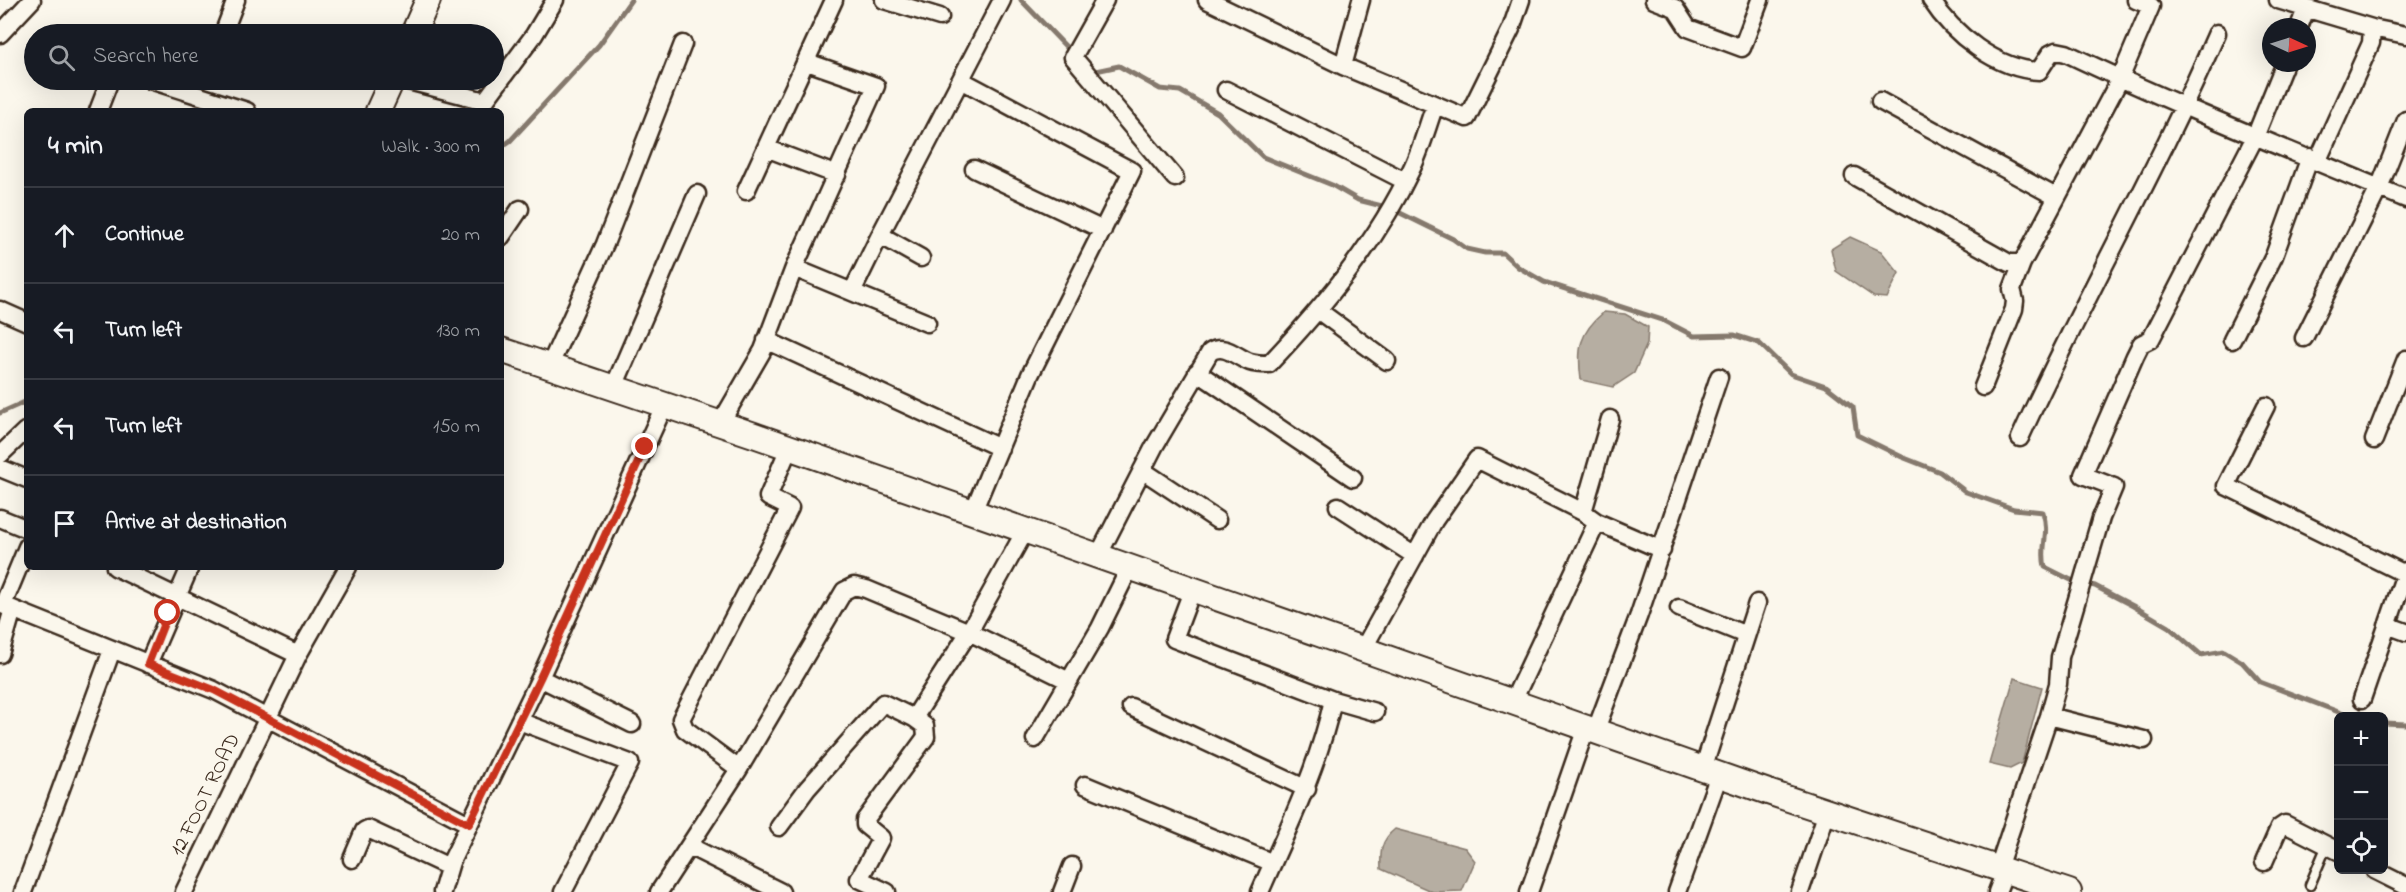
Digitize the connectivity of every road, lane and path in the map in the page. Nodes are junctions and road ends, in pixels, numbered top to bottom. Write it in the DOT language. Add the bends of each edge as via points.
graph roads {
  1 [pos="32,0"];
  2 [pos="236,0"];
  3 [pos="428,0"];
  4 [pos="555,0"];
  5 [pos="834,0"];
  6 [pos="1002,0"];
  7 [pos="1105,0"];
  8 [pos="1207,0"];
  9 [pos="1361,0"];
  10 [pos="1521,0"];
  11 [pos="1654,0"];
  12 [pos="1760,0"];
  13 [pos="1931,0"];
  14 [pos="2136,0"];
  15 [pos="2278,0"];
  16 [pos="890,1"];
  17 [pos="1682,4"];
  18 [pos="2306,9"];
  19 [pos="940,17"];
  20 [pos="2302,18"];
  21 [pos="227,24"];
  22 [pos="417,24"];
  23 [pos="2373,28"];
  24 [pos="2217,33"];
  25 [pos="0,34"];
  26 [pos="2406,35"];
  27 [pos="682,44"];
  28 [pos="807,62"];
  29 [pos="1343,66"];
  30 [pos="2281,72"];
  31 [pos="504,75"];
  32 [pos="2120,79"];
  33 [pos="961,80"];
  34 [pos="106,90"];
  35 [pos="181,90"];
  36 [pos="387,90"];
  37 [pos="443,90"];
  38 [pos="493,90"];
  39 [pos="1226,90"];
  40 [pos="1880,100"];
  41 [pos="1435,105"];
  42 [pos="2185,107"];
  43 [pos="99,108"];
  44 [pos="238,108"];
  45 [pos="379,108"];
  46 [pos="2406,120"];
  47 [pos="2255,137"];
  48 [pos="766,148"];
  49 [pos="2314,159"];
  50 [pos="974,169"];
  51 [pos="837,175"];
  52 [pos="1854,176"];
  53 [pos="1175,178"];
  54 [pos="1405,181"];
  55 [pos="2379,188"];
  56 [pos="746,191"];
  57 [pos="697,194"];
  58 [pos="2056,197"];
  59 [pos="2406,200"];
  60 [pos="520,209"];
  61 [pos="1102,230"];
  62 [pos="504,233"];
  63 [pos="880,235"];
  64 [pos="921,258"];
  65 [pos="2022,263"];
  66 [pos="794,267"];
  67 [pos="852,292"];
  68 [pos="0,310"];
  69 [pos="1319,311"];
  70 [pos="24,321"];
  71 [pos="927,324"];
  72 [pos="2304,338"];
  73 [pos="766,340"];
  74 [pos="2232,340"];
  75 [pos="504,351"];
  76 [pos="2406,359"];
  77 [pos="1387,361"];
  78 [pos="549,367"];
  79 [pos="1197,372"];
  80 [pos="1719,377"];
  81 [pos="1983,387"];
  82 [pos="613,389"];
  83 [pos="664,406"];
  84 [pos="2266,406"];
  85 [pos="1610,419"];
  86 [pos="720,424"];
  87 [pos="24,432"];
  88 [pos="2020,438"];
  89 [pos="2374,440"];
  90 [pos="789,448"];
  91 [pos="1000,448"];
  92 [pos="0,455"];
  93 [pos="0,468"];
  94 [pos="1142,470"];
  95 [pos="24,478"];
  96 [pos="1353,478"];
  97 [pos="1338,506"];
  98 [pos="1583,512"];
  99 [pos="972,514"];
  100 [pos="0,518"];
  101 [pos="1217,520"];
  102 [pos="1598,522"];
  103 [pos="24,528"];
  104 [pos="1024,533"];
  105 [pos="1662,550"];
  106 [pos="24,555"];
  107 [pos="1415,555"];
  108 [pos="1097,558"];
  109 [pos="1129,569"];
  110 [pos="120,570"];
  111 [pos="188,570"];
  112 [pos="346,570"];
  113 [pos="2405,572"];
  114 [pos="1192,591"];
  115 [pos="175,596"];
  116 [pos="1757,603"];
  117 [pos="6,606"];
  118 [pos="1679,608"];
  119 [pos="2386,625"];
  120 [pos="969,632"];
  121 [pos="2406,632"];
  122 [pos="1746,635"];
  123 [pos="112,650"];
  124 [pos="1362,651"];
  125 [pos="0,654"];
  126 [pos="298,655"];
  127 [pos="148,664"];
  128 [pos="540,678"];
  129 [pos="1067,681"];
  130 [pos="2361,699"];
  131 [pos="1333,700"];
  132 [pos="1512,703"];
  133 [pos="1131,707"];
  134 [pos="1375,712"];
  135 [pos="2049,716"];
  136 [pos="269,718"];
  137 [pos="914,718"];
  138 [pos="519,721"];
  139 [pos="632,724"];
  140 [pos="1591,730"];
  141 [pos="1035,739"];
  142 [pos="2144,740"];
  143 [pos="739,769"];
  144 [pos="1711,772"];
  145 [pos="1085,785"];
  146 [pos="1307,789"];
  147 [pos="1827,812"];
  148 [pos="469,824"];
  149 [pos="779,827"];
  150 [pos="689,846"];
  151 [pos="2333,848"];
  152 [pos="352,859"];
  153 [pos="2264,862"];
  154 [pos="1273,863"];
  155 [pos="1072,866"];
  156 [pos="449,867"];
  157 [pos="2382,874"];
  158 [pos="2000,877"];
  159 [pos="2310,885"];
  160 [pos="2406,886"];
  161 [pos="759,887"];
  162 [pos="2041,887"];
  163 [pos="186,888"];
  164 [pos="23,892"];
  165 [pos="442,892"];
  166 [pos="563,892"];
  167 [pos="658,892"];
  168 [pos="782,892"];
  169 [pos="887,892"];
  170 [pos="1062,892"];
  171 [pos="1260,892"];
  172 [pos="1529,892"];
  173 [pos="1677,892"];
  174 [pos="1800,892"];
  175 [pos="2070,892"];
  1 -- 25 [label="street"];
  2 -- 21 [label="street"];
  3 -- 22 [label="street"];
  4 -- 31 [label="street"];
  5 -- 28 [label="street"];
  6 -- 33 [label="street"];
  7 -- 53 [label="street" via="1073,57"];
  8 -- 29 [label="street"];
  9 -- 29 [label="street"];
  10 -- 41 [label="street" via="1467,118"];
  11 -- 17 [label="street"];
  12 -- 17 [label="street" via="1742,48 1688,28"];
  13 -- 32 [label="street" via="1945,22 1989,55 2024,70 2039,70 2056,51"];
  14 -- 32 [label="street" via="2151,6"];
  15 -- 18 [label="street"];
  16 -- 19 [label="street"];
  18 -- 20 [label="street"];
  18 -- 23 [label="street"];
  23 -- 26 [label="street"];
  23 -- 49 [label="street" via="2371,43"];
  24 -- 42 [label="street"];
  27 -- 78 [label="street" via="604,244"];
  28 -- 48 [label="street"];
  28 -- 51 [label="street" via="876,86"];
  29 -- 41 [label="street"];
  30 -- 47 [label="street"];
  32 -- 42 [label="street"];
  32 -- 58 [label="street"];
  33 -- 61 [label="street" via="1132,171"];
  33 -- 63 [label="street"];
  34 -- 43 [label="street"];
  35 -- 44 [label="street"];
  36 -- 45 [label="street"];
  37 -- 38 [label="street" via="485,101"];
  39 -- 54 [label="street"];
  40 -- 58 [label="street"];
  41 -- 54 [label="street"];
  42 -- 47 [label="street"];
  42 -- 88 [label="street" via="2065,339"];
  46 -- 55 [label="street"];
  47 -- 49 [label="street"];
  47 -- 135 [label="street" via="2151,339 2141,344 2083,475 2114,487 2101,518 2060,657"];
  48 -- 51 [label="street"];
  48 -- 56 [label="street"];
  49 -- 55 [label="street"];
  49 -- 74 [label="street" via="2274,256"];
  50 -- 61 [label="street"];
  51 -- 66 [label="street"];
  52 -- 65 [label="street" via="2009,263"];
  54 -- 69 [label="street"];
  55 -- 59 [label="street"];
  55 -- 72 [label="street"];
  57 -- 82 [label="street"];
  58 -- 65 [label="street"];
  60 -- 62 [label="street"];
  61 -- 91 [label="street" via="1030,375"];
  63 -- 64 [label="street"];
  63 -- 67 [label="street"];
  65 -- 81 [label="street" via="2012,289 2015,305"];
  66 -- 67 [label="street"];
  66 -- 73 [label="street"];
  67 -- 71 [label="street"];
  68 -- 70 [label="street"];
  69 -- 77 [label="street"];
  69 -- 79 [label="street" via="1269,364 1250,362 1217,348"];
  73 -- 86 [label="street"];
  73 -- 91 [label="street"];
  75 -- 78 [label="street"];
  76 -- 89 [label="street"];
  78 -- 82 [label="street"];
  79 -- 94 [label="street"];
  79 -- 96 [label="street"];
  80 -- 105 [label="street"];
  82 -- 83 [label="street"];
  83 -- 86 [label="street"];
  83 -- 128 [label="street"];
  84 -- 113 [label="street" via="2226,486"];
  85 -- 98 [label="street"];
  86 -- 90 [label="street"];
  87 -- 92 [label="street"];
  90 -- 99 [label="street"];
  90 -- 143 [label="street" via="768,497 790,508 681,719 685,729"];
  91 -- 99 [label="street"];
  93 -- 95 [label="street"];
  94 -- 101 [label="street"];
  94 -- 108 [label="street"];
  97 -- 107 [label="street"];
  98 -- 102 [label="street"];
  98 -- 107 [label="street" via="1477,459"];
  99 -- 104 [label="street"];
  100 -- 103 [label="street"];
  102 -- 105 [label="street"];
  102 -- 132 [label="street"];
  104 -- 108 [label="street"];
  104 -- 120 [label="street"];
  105 -- 140 [label="street"];
  106 -- 117 [label="street"];
  107 -- 124 [label="street"];
  108 -- 109 [label="street"];
  109 -- 114 [label="street"];
  109 -- 129 [label="street" via="1100,628"];
  110 -- 115 [label="street"];
  111 -- 115 [label="street"];
  112 -- 126 [label="street, 12 FOOT ROAD"];
  113 -- 119 [label="street"];
  114 -- 124 [label="street"];
  114 -- 131 [label="street" via="1174,639"];
  115 -- 126 [label="street"];
  115 -- 127 [label="street"];
  116 -- 122 [label="street"];
  117 -- 123 [label="street"];
  117 -- 125 [label="street"];
  118 -- 122 [label="street"];
  119 -- 121 [label="street"];
  119 -- 130 [label="street"];
  120 -- 129 [label="street"];
  120 -- 137 [label="street"];
  120 -- 143 [label="street" via="866,589 854,586 844,591"];
  122 -- 144 [label="street"];
  123 -- 127 [label="street"];
  123 -- 164 [label="street"];
  124 -- 132 [label="street"];
  126 -- 136 [label="street, 12 FOOT ROAD"];
  127 -- 136 [label="street" via="214,690"];
  128 -- 138 [label="street"];
  128 -- 139 [label="street"];
  129 -- 141 [label="street"];
  131 -- 134 [label="street"];
  131 -- 146 [label="street"];
  132 -- 140 [label="street"];
  133 -- 146 [label="street"];
  135 -- 142 [label="street"];
  135 -- 158 [label="street"];
  136 -- 148 [label="street"];
  136 -- 163 [label="street, 12 FOOT ROAD"];
  137 -- 149 [label="street" via="883,703"];
  137 -- 169 [label="street" via="925,726 926,737 864,823 881,838 859,879"];
  138 -- 148 [label="street"];
  138 -- 166 [label="street" via="630,763"];
  140 -- 144 [label="street"];
  140 -- 172 [label="street"];
  143 -- 150 [label="street"];
  144 -- 147 [label="street"];
  144 -- 173 [label="street"];
  145 -- 154 [label="street"];
  146 -- 154 [label="street"];
  147 -- 158 [label="street"];
  147 -- 174 [label="street"];
  148 -- 156 [label="street"];
  150 -- 161 [label="street"];
  150 -- 167 [label="street"];
  151 -- 153 [label="street" via="2285,824 2278,828"];
  151 -- 159 [label="lane"];
  152 -- 156 [label="street" via="368,829"];
  154 -- 171 [label="street"];
  155 -- 170 [label="street"];
  156 -- 165 [label="street"];
  157 -- 160 [label="street"];
  158 -- 162 [label="street"];
  161 -- 168 [label="street"];
  162 -- 175 [label="street"];
}
